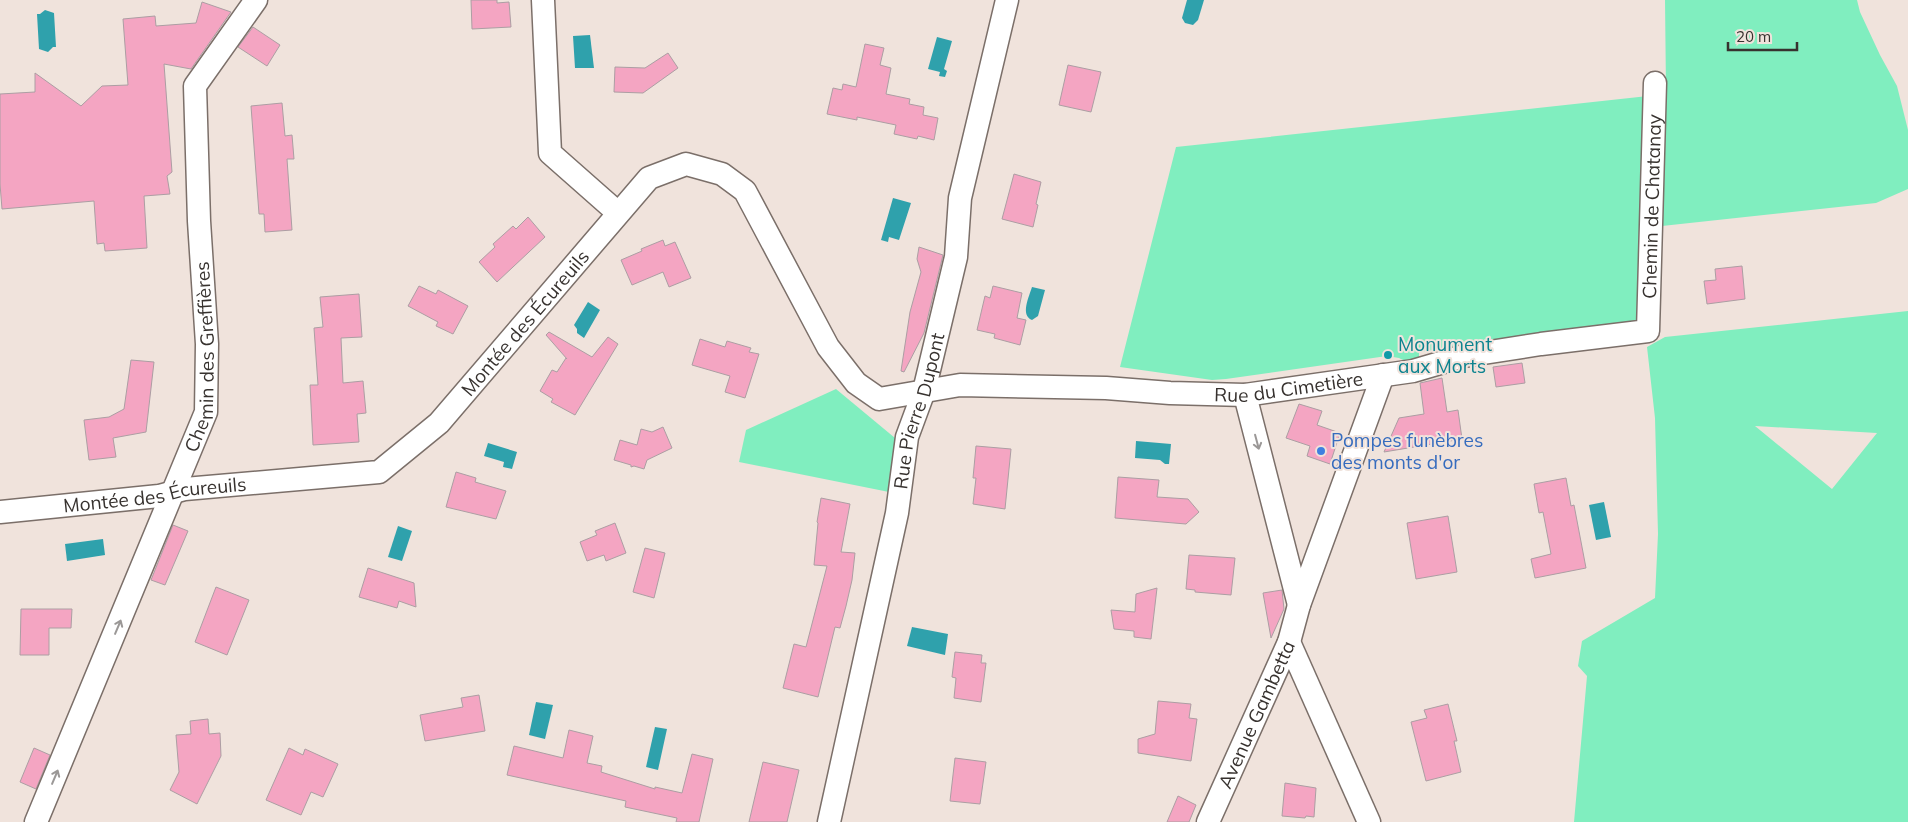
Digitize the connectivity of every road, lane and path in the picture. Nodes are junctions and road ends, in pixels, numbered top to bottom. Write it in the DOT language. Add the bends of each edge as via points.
graph roads {
  1 [pos="256,0"];
  2 [pos="543,0"];
  3 [pos="1007,0"];
  4 [pos="1655,83"];
  5 [pos="618,213"];
  6 [pos="1648,331"];
  7 [pos="1384,375"];
  8 [pos="924,391"];
  9 [pos="1245,395"];
  10 [pos="172,494"];
  11 [pos="0,512"];
  12 [pos="1299,605"];
  13 [pos="1289,642"];
  14 [pos="36,822"];
  15 [pos="829,822"];
  16 [pos="1208,822"];
  17 [pos="1369,822"];
  1 -- 10 [label="street, Chemin des Greffières" via="195,86 206,412"];
  2 -- 5 [label="street" via="550,153"];
  3 -- 8 [label="street, Rue Pierre Dupont" via="960,198 956,257"];
  4 -- 6 [label="street, Chemin de Chatanay"];
  5 -- 8 [label="street, Montée des Écureuils" via="649,178 686,164 722,174 745,191 828,347 856,383 879,398"];
  5 -- 10 [label="street, Montée des Écureuils" via="439,423 379,472 185,489"];
  6 -- 7 [label="street, Rue du Cimetière" via="1464,356 1424,369"];
  7 -- 9 [label="street, Rue du Cimetière"];
  7 -- 12 [label="street, Avenue Gambetta"];
  8 -- 9 [label="street, Rue du Cimetière" via="960,385"];
  8 -- 15 [label="street, Rue Pierre Dupont" via="907,437 897,513"];
  9 -- 12 [label="street, Avenue Gambetta, one-way"];
  10 -- 11 [label="street, Montée des Écureuils"];
  14 -- 10 [label="street, Chemin des Greffières, one-way"];
  12 -- 13 [label="street, Avenue Gambetta"];
  13 -- 16 [label="street, Avenue Gambetta"];
  13 -- 17 [label="street"];
}
